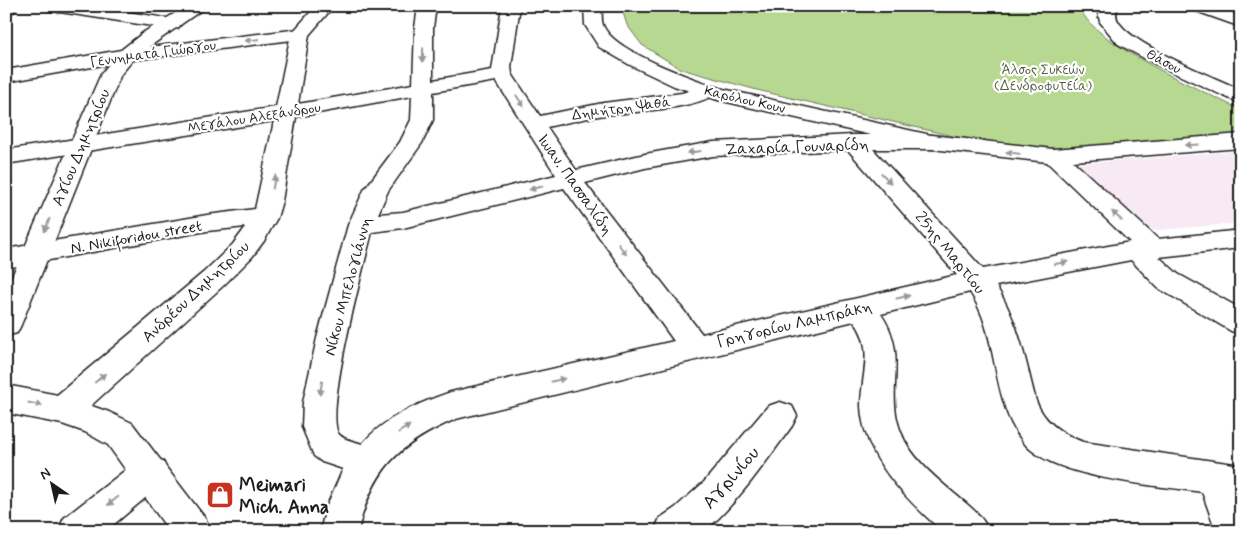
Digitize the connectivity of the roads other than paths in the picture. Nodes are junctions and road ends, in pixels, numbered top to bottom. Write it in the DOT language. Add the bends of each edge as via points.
graph roads {
  1 [pos="11,6"];
  2 [pos="53,6"];
  3 [pos="199,6"];
  4 [pos="326,6"];
  5 [pos="427,6"];
  6 [pos="511,6"];
  7 [pos="593,6"];
  8 [pos="1110,6"];
  9 [pos="1200,6"];
  10 [pos="6,9"];
  11 [pos="1241,22"];
  12 [pos="172,24"];
  13 [pos="300,34"];
  14 [pos="126,55"];
  15 [pos="502,74"];
  16 [pos="6,76"];
  17 [pos="422,88"];
  18 [pos="707,91"];
  19 [pos="1241,98"];
  20 [pos="287,112"];
  21 [pos="821,116"];
  22 [pos="535,123"];
  23 [pos="853,142"];
  24 [pos="932,142"];
  25 [pos="1241,142"];
  26 [pos="80,145"];
  27 [pos="1053,156"];
  28 [pos="6,157"];
  29 [pos="570,179"];
  30 [pos="265,216"];
  31 [pos="361,225"];
  32 [pos="1241,239"];
  33 [pos="1145,250"];
  34 [pos="35,254"];
  35 [pos="6,259"];
  36 [pos="977,280"];
  37 [pos="860,307"];
  38 [pos="1241,322"];
  39 [pos="6,325"];
  40 [pos="695,347"];
  41 [pos="6,399"];
  42 [pos="63,410"];
  43 [pos="780,416"];
  44 [pos="367,461"];
  45 [pos="150,472"];
  46 [pos="1227,480"];
  47 [pos="76,531"];
  48 [pos="192,531"];
  49 [pos="339,531"];
  50 [pos="673,531"];
  51 [pos="970,531"];
  52 [pos="1235,531"];
  1 -- 10 [label="street"];
  2 -- 12 [label="street"];
  3 -- 12 [label="street, Αγίου Δημητρίου"];
  4 -- 13 [label="street"];
  5 -- 17 [label="street, Νίκου Μπελογιάννη, one-way"];
  6 -- 15 [label="street"];
  7 -- 18 [label="street, Καρόλου Κουν" via="596,30 610,46"];
  8 -- 19 [label="street, Θάσου" via="1107,13 1109,22 1125,40"];
  9 -- 11 [label="street"];
  12 -- 14 [label="street, Αγίου Δημητρίου"];
  13 -- 14 [label="street, Γεννηματά Γιώργου, one-way"];
  13 -- 20 [label="street, Ανδρέου Δημητρίου"];
  14 -- 16 [label="street, Γεννηματά Γιώργου"];
  14 -- 26 [label="street, Αγίου Δημητρίου" via="111,74"];
  15 -- 17 [label="street, Μεγάλου Αλεξάνδρου"];
  15 -- 22 [label="street, Ιωαν. Πασσαλίδη, one-way"];
  17 -- 20 [label="street, Μεγάλου Αλεξάνδρου"];
  17 -- 31 [label="street, Νίκου Μπελογιάννη" via="423,115 416,135 376,190"];
  18 -- 21 [label="street, Καρόλου Κουν"];
  18 -- 22 [label="street, Δημήτρη Ψαθά" via="686,99 602,109"];
  20 -- 26 [label="street, Μεγάλου Αλεξάνδρου"];
  30 -- 20 [label="street, Ανδρέου Δημητρίου, one-way"];
  21 -- 23 [label="street, 25ης Μαρτίου" via="840,127"];
  21 -- 24 [label="street, Καρόλου Κουν"];
  22 -- 29 [label="street, Ιωαν. Πασσαλίδη"];
  23 -- 24 [label="street, Ζαχαρία Γουναρίδη"];
  23 -- 29 [label="street, Ζαχαρία Γουναρίδη, one-way" via="695,151"];
  23 -- 36 [label="street, 25ης Μαρτίου, one-way"];
  27 -- 24 [label="street, Ζαχαρία Γουναρίδη, one-way"];
  25 -- 27 [label="street, Ζαχαρία Γουναρίδη, one-way"];
  26 -- 28 [label="street, Μεγάλου Αλεξάνδρου"];
  26 -- 34 [label="street, Αγίου Δημητρίου, one-way"];
  33 -- 27 [label="street, one-way"];
  29 -- 31 [label="street, Ζαχαρία Γουναρίδη, one-way" via="403,220"];
  29 -- 40 [label="street, Ιωαν. Πασσαλίδη, one-way"];
  30 -- 34 [label="street, N. Nikiforidou street" via="206,223"];
  42 -- 30 [label="street, Ανδρέου Δημητρίου, one-way" via="228,265 249,242"];
  31 -- 44 [label="street, Νίκου Μπελογιάννη, one-way" via="323,377 318,417 320,434 326,445 334,451"];
  32 -- 33 [label="street, Γρηγορίου Λαμπράκη"];
  36 -- 33 [label="street, Γρηγορίου Λαμπράκη, one-way"];
  33 -- 38 [label="street" via="1156,271 1168,281"];
  34 -- 35 [label="street, N. Nikiforidou street"];
  34 -- 39 [label="street, Αγίου Δημητρίου"];
  37 -- 36 [label="street, Γρηγορίου Λαμπράκη, one-way"];
  36 -- 46 [label="street, 25ης Μαρτίου" via="995,310 1007,341 1021,411 1042,438 1061,451 1082,458"];
  37 -- 40 [label="street, Γρηγορίου Λαμπράκη"];
  37 -- 51 [label="street" via="875,329 880,344 882,362 878,414 888,444 917,482"];
  44 -- 40 [label="street, Γρηγορίου Λαμπράκη, one-way" via="395,435 420,419 451,406"];
  41 -- 42 [label="street, one-way"];
  42 -- 45 [label="street" via="120,434"];
  43 -- 50 [label="street, Αγρινίου" via="710,501"];
  44 -- 49 [label="street, Γρηγορίου Λαμπράκη" via="352,489"];
  45 -- 47 [label="street, one-way"];
  45 -- 48 [label="street"];
  46 -- 52 [label="street"];
}
